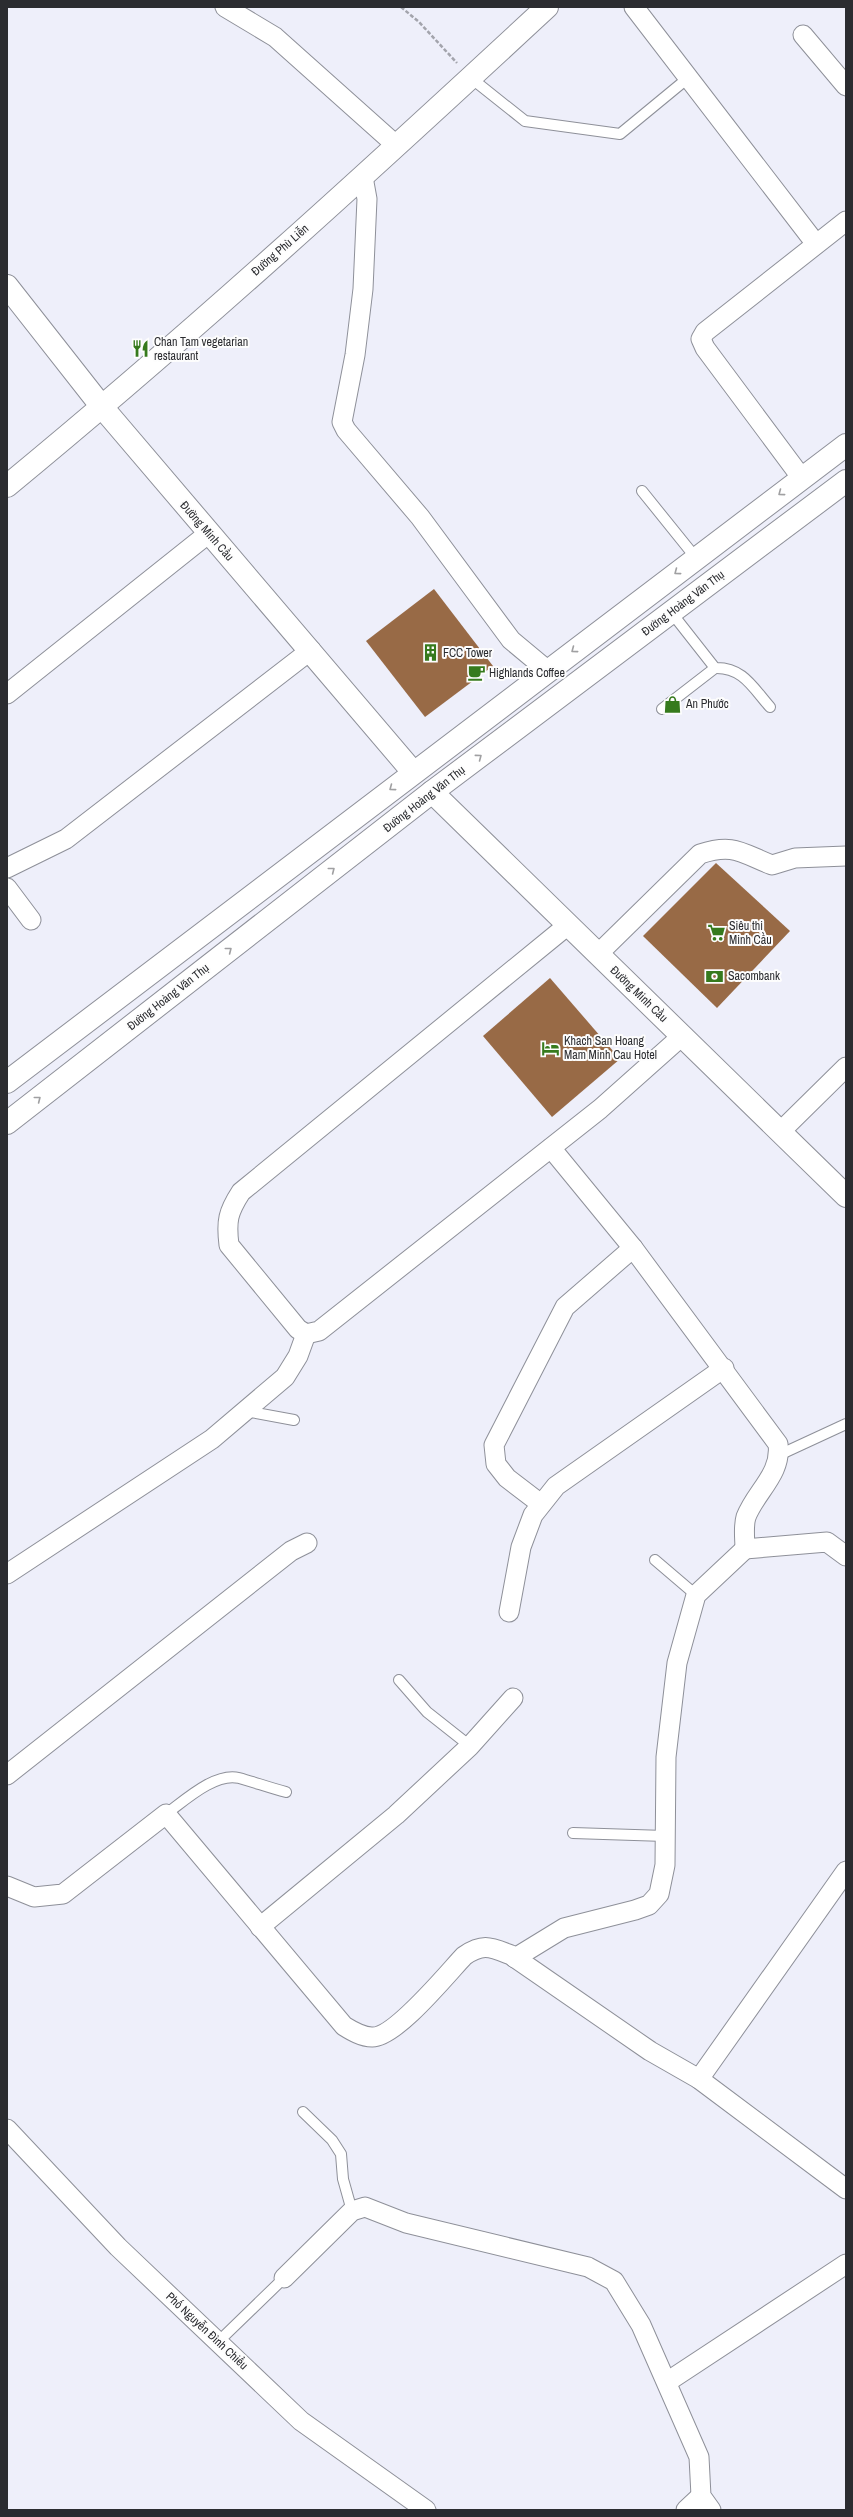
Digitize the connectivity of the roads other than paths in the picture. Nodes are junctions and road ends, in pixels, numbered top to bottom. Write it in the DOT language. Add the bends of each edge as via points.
graph roads {
  1 [pos="225,7"];
  2 [pos="547,7"];
  3 [pos="634,7"];
  4 [pos="803,35"];
  5 [pos="471,78"];
  6 [pos="688,78"];
  7 [pos="846,86"];
  8 [pos="397,146"];
  9 [pos="363,177"];
  10 [pos="846,221"];
  11 [pos="816,244"];
  12 [pos="7,286"];
  13 [pos="102,407"];
  14 [pos="846,445"];
  15 [pos="809,472"];
  16 [pos="841,485"];
  17 [pos="7,486"];
  18 [pos="642,491"];
  19 [pos="209,533"];
  20 [pos="696,558"];
  21 [pos="671,612"];
  22 [pos="311,650"];
  23 [pos="716,668"];
  24 [pos="548,670"];
  25 [pos="7,694"];
  26 [pos="770,707"];
  27 [pos="662,709"];
  28 [pos="413,772"];
  29 [pos="432,792"];
  30 [pos="846,856"];
  31 [pos="7,868"];
  32 [pos="7,888"];
  33 [pos="31,920"];
  34 [pos="568,925"];
  35 [pos="598,954"];
  36 [pos="682,1036"];
  37 [pos="846,1067"];
  38 [pos="7,1082"];
  39 [pos="7,1123"];
  40 [pos="780,1132"];
  41 [pos="551,1148"];
  42 [pos="846,1196"];
  43 [pos="633,1248"];
  44 [pos="306,1334"];
  45 [pos="724,1368"];
  46 [pos="245,1411"];
  47 [pos="294,1420"];
  48 [pos="846,1424"];
  49 [pos="780,1455"];
  50 [pos="541,1504"];
  51 [pos="307,1543"];
  52 [pos="746,1549"];
  53 [pos="846,1556"];
  54 [pos="655,1560"];
  55 [pos="7,1574"];
  56 [pos="696,1595"];
  57 [pos="509,1612"];
  58 [pos="400,1680"];
  59 [pos="512,1698"];
  60 [pos="470,1746"];
  61 [pos="7,1775"];
  62 [pos="286,1792"];
  63 [pos="166,1814"];
  64 [pos="573,1833"];
  65 [pos="665,1836"];
  66 [pos="846,1871"];
  67 [pos="7,1886"];
  68 [pos="260,1927"];
  69 [pos="515,1958"];
  70 [pos="699,2080"];
  71 [pos="303,2112"];
  72 [pos="7,2129"];
  73 [pos="846,2189"];
  74 [pos="352,2211"];
  75 [pos="846,2264"];
  76 [pos="284,2278"];
  77 [pos="219,2341"];
  78 [pos="667,2382"];
  79 [pos="706,2503"];
  80 [pos="426,2510"];
  81 [pos="686,2510"];
  1 -- 8 [label="street" via="275,37"];
  2 -- 5 [label="main road, Đường Phù Liễn"];
  3 -- 6 [label="street"];
  4 -- 7 [label="street"];
  5 -- 6 [label="lane" via="525,121 620,134"];
  5 -- 8 [label="main road, Đường Phù Liễn"];
  6 -- 11 [label="street"];
  8 -- 9 [label="main road, Đường Phù Liễn"];
  9 -- 13 [label="main road, Đường Phù Liễn"];
  9 -- 24 [label="street" via="367,214 363,289 356,355 342,422 420,517 507,634"];
  10 -- 11 [label="street"];
  11 -- 15 [label="street" via="706,332 701,339 705,348"];
  12 -- 13 [label="main road, Đường Minh Cầu"];
  13 -- 17 [label="main road, Đường Phù Liễn"];
  13 -- 19 [label="main road, Đường Minh Cầu"];
  14 -- 15 [label="main road"];
  15 -- 16 [label="main road"];
  15 -- 20 [label="main road, one-way"];
  16 -- 21 [label="main road, Đường Hoàng Văn Thụ"];
  18 -- 20 [label="lane"];
  19 -- 22 [label="main road, Đường Minh Cầu"];
  19 -- 25 [label="street"];
  20 -- 24 [label="main road, one-way"];
  21 -- 23 [label="lane"];
  29 -- 21 [label="main road, Đường Hoàng Văn Thụ, one-way"];
  22 -- 28 [label="main road, Đường Minh Cầu"];
  22 -- 31 [label="street" via="66,840"];
  23 -- 26 [label="lane" via="728,667 738,671"];
  23 -- 27 [label="lane"];
  24 -- 28 [label="main road"];
  28 -- 29 [label="main road, Đường Minh Cầu"];
  28 -- 38 [label="main road, one-way"];
  29 -- 34 [label="main road, Đường Minh Cầu"];
  39 -- 29 [label="main road, Đường Hoàng Văn Thụ, one-way"];
  30 -- 35 [label="street" via="795,858 772,865 736,849 719,848 700,854"];
  32 -- 33 [label="street"];
  34 -- 35 [label="main road, Đường Minh Cầu"];
  34 -- 44 [label="street" via="242,1192 229,1211 229,1245 298,1329"];
  35 -- 36 [label="main road, Đường Minh Cầu"];
  36 -- 40 [label="main road, Đường Minh Cầu"];
  36 -- 41 [label="street" via="600,1109"];
  37 -- 40 [label="street"];
  40 -- 42 [label="main road, Đường Minh Cầu"];
  41 -- 43 [label="street"];
  41 -- 44 [label="street" via="319,1331"];
  43 -- 45 [label="street"];
  43 -- 50 [label="street" via="565,1307 494,1445 496,1464 507,1478"];
  44 -- 46 [label="street" via="298,1356 285,1377"];
  45 -- 49 [label="street" via="778,1444"];
  45 -- 50 [label="street" via="556,1486"];
  46 -- 47 [label="lane"];
  46 -- 55 [label="street" via="212,1439"];
  48 -- 49 [label="lane"];
  49 -- 52 [label="street" via="774,1472 746,1518"];
  50 -- 57 [label="street" via="532,1514 521,1547"];
  51 -- 61 [label="street" via="291,1551"];
  52 -- 53 [label="street" via="827,1542"];
  52 -- 56 [label="street"];
  54 -- 56 [label="lane"];
  56 -- 65 [label="street" via="676,1671 666,1757"];
  58 -- 60 [label="lane" via="427,1712"];
  59 -- 60 [label="street"];
  60 -- 68 [label="street" via="396,1815"];
  62 -- 63 [label="lane" via="238,1777 227,1777 206,1785"];
  63 -- 67 [label="street" via="63,1894 34,1898"];
  63 -- 68 [label="street"];
  64 -- 65 [label="lane"];
  65 -- 69 [label="street" via="665,1865 659,1894 649,1904 564,1928"];
  66 -- 70 [label="street"];
  68 -- 69 [label="street" via="344,2026 373,2038 396,2028 464,1956 474,1949 488,1946"];
  69 -- 70 [label="street" via="650,2051"];
  70 -- 73 [label="street"];
  71 -- 74 [label="lane" via="332,2140 341,2154 344,2186"];
  72 -- 77 [label="street, Phố Nguyễn Đình Chiểu" via="118,2247"];
  74 -- 76 [label="street"];
  74 -- 78 [label="street" via="365,2207 406,2223 588,2267 614,2281 640,2325"];
  75 -- 78 [label="street"];
  76 -- 77 [label="lane"];
  77 -- 80 [label="street, Phố Nguyễn Đình Chiểu" via="301,2421"];
  78 -- 79 [label="street" via="699,2457"];
  79 -- 81 [label="street"];
}
